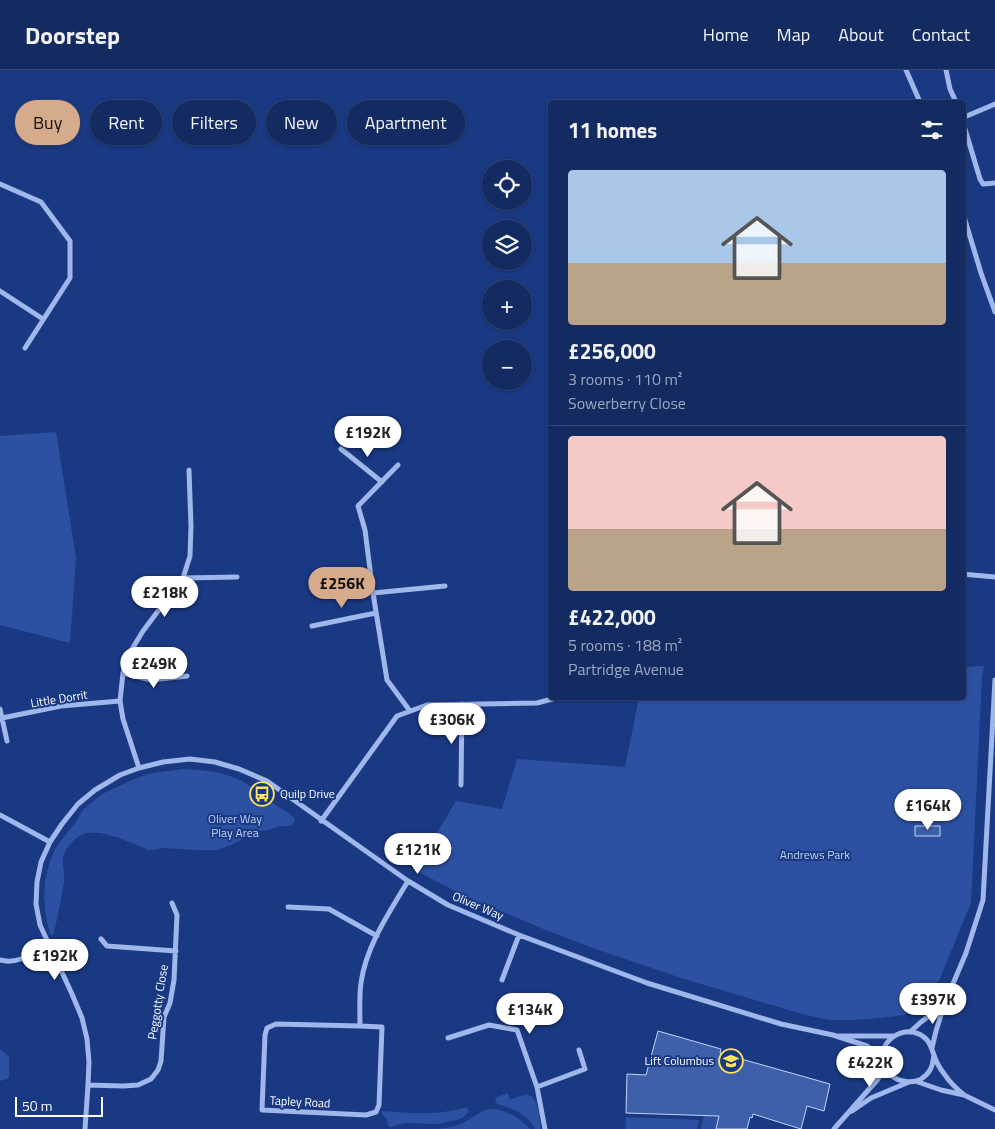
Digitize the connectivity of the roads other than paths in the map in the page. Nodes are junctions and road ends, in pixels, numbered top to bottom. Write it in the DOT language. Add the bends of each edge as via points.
graph roads {
  1 [pos="906,70"];
  2 [pos="946,70"];
  3 [pos="919,100"];
  4 [pos="955,100"];
  5 [pos="995,104"];
  6 [pos="966,116"];
  7 [pos="966,132"];
  8 [pos="995,183"];
  9 [pos="0,184"];
  10 [pos="966,223"];
  11 [pos="0,291"];
  12 [pos="995,312"];
  13 [pos="43,319"];
  14 [pos="25,348"];
  15 [pos="341,450"];
  16 [pos="398,465"];
  17 [pos="189,470"];
  18 [pos="382,482"];
  19 [pos="966,574"];
  20 [pos="237,577"];
  21 [pos="995,577"];
  22 [pos="183,578"];
  23 [pos="445,586"];
  24 [pos="373,593"];
  25 [pos="376,612"];
  26 [pos="312,626"];
  27 [pos="123,674"];
  28 [pos="187,676"];
  29 [pos="995,680"];
  30 [pos="548,700"];
  31 [pos="120,701"];
  32 [pos="462,704"];
  33 [pos="0,709"];
  34 [pos="410,711"];
  35 [pos="2,718"];
  36 [pos="6,741"];
  37 [pos="139,768"];
  38 [pos="461,785"];
  39 [pos="0,815"];
  40 [pos="321,821"];
  41 [pos="50,842"];
  42 [pos="408,881"];
  43 [pos="172,903"];
  44 [pos="288,907"];
  45 [pos="520,935"];
  46 [pos="377,936"];
  47 [pos="101,938"];
  48 [pos="48,945"];
  49 [pos="176,951"];
  50 [pos="0,960"];
  51 [pos="502,980"];
  52 [pos="944,1005"];
  53 [pos="360,1026"];
  54 [pos="910,1032"];
  55 [pos="833,1036"];
  56 [pos="894,1036"];
  57 [pos="448,1038"];
  58 [pos="932,1048"];
  59 [pos="579,1050"];
  60 [pos="934,1055"];
  61 [pos="883,1057"];
  62 [pos="885,1068"];
  63 [pos="912,1082"];
  64 [pos="88,1085"];
  65 [pos="537,1087"];
  66 [pos="964,1095"];
  67 [pos="995,1110"];
  68 [pos="844,1117"];
  69 [pos="85,1129"];
  70 [pos="545,1129"];
  71 [pos="834,1129"];
  1 -- 3 [label="street"];
  2 -- 4 [label="street"];
  5 -- 6 [label="street"];
  7 -- 8 [label="street" via="980,179 984,184"];
  9 -- 13 [label="street" via="41,202 70,241 70,278"];
  10 -- 12 [label="street"];
  11 -- 13 [label="street"];
  13 -- 14 [label="street"];
  15 -- 18 [label="street"];
  16 -- 18 [label="street"];
  17 -- 22 [label="street" via="190,556"];
  18 -- 24 [label="street" via="358,506 365,530"];
  19 -- 21 [label="street"];
  20 -- 22 [label="street"];
  22 -- 27 [label="street" via="143,631 129,654"];
  23 -- 24 [label="street"];
  24 -- 25 [label="street"];
  25 -- 26 [label="street"];
  25 -- 34 [label="street" via="387,680"];
  27 -- 28 [label="street" via="151,680"];
  27 -- 31 [label="street"];
  29 -- 52 [label="street" via="983,900 966,953"];
  30 -- 32 [label="street"];
  31 -- 35 [label="street, Little Dorrit" via="61,706"];
  31 -- 37 [label="street"];
  32 -- 34 [label="street" via="427,705"];
  32 -- 38 [label="street"];
  33 -- 35 [label="street"];
  34 -- 40 [label="street" via="397,716"];
  35 -- 36 [label="street"];
  37 -- 40 [label="street, Oliver Way" via="190,759 215,762 267,781"];
  37 -- 41 [label="street, Oliver Way" via="95,790 78,804"];
  39 -- 41 [label="street"];
  40 -- 42 [label="street, Oliver Way"];
  41 -- 48 [label="street, Oliver Way" via="41,862 36,904"];
  42 -- 45 [label="street, Oliver Way" via="448,905"];
  42 -- 46 [label="street"];
  43 -- 49 [label="street, Peggotty Close" via="177,916"];
  44 -- 46 [label="street" via="329,909"];
  45 -- 51 [label="street"];
  45 -- 55 [label="street, Oliver Way" via="646,983 781,1024"];
  46 -- 53 [label="street" via="365,961 360,985"];
  47 -- 49 [label="street, Peggotty Close" via="107,946"];
  48 -- 50 [label="street" via="17,960"];
  48 -- 64 [label="street, Oliver Way" via="82,1018 87,1039"];
  49 -- 64 [label="street, Peggotty Close" via="158,1070 151,1079 138,1085"];
  52 -- 54 [label="street"];
  52 -- 58 [label="street"];
  53 -- 53 [label="street, Tapley Road" via="382,1027 376,1112 366,1115 262,1110 267,1028 276,1024"];
  54 -- 56 [label="street"];
  54 -- 58 [label="street" via="924,1037"];
  55 -- 56 [label="street, Oliver Way"];
  55 -- 61 [label="street, Oliver Way" via="867,1046"];
  56 -- 61 [label="street" via="884,1049"];
  57 -- 65 [label="street" via="488,1025 517,1030"];
  58 -- 60 [label="street"];
  59 -- 65 [label="street" via="585,1069"];
  60 -- 63 [label="street" via="929,1072"];
  60 -- 66 [label="street" via="945,1076"];
  61 -- 62 [label="street"];
  62 -- 63 [label="street" via="899,1081"];
  62 -- 68 [label="street"];
  63 -- 66 [label="street"];
  63 -- 68 [label="street" via="871,1098"];
  64 -- 69 [label="street, Oliver Way"];
  65 -- 70 [label="street"];
  66 -- 67 [label="street"];
  68 -- 71 [label="street"];
}
